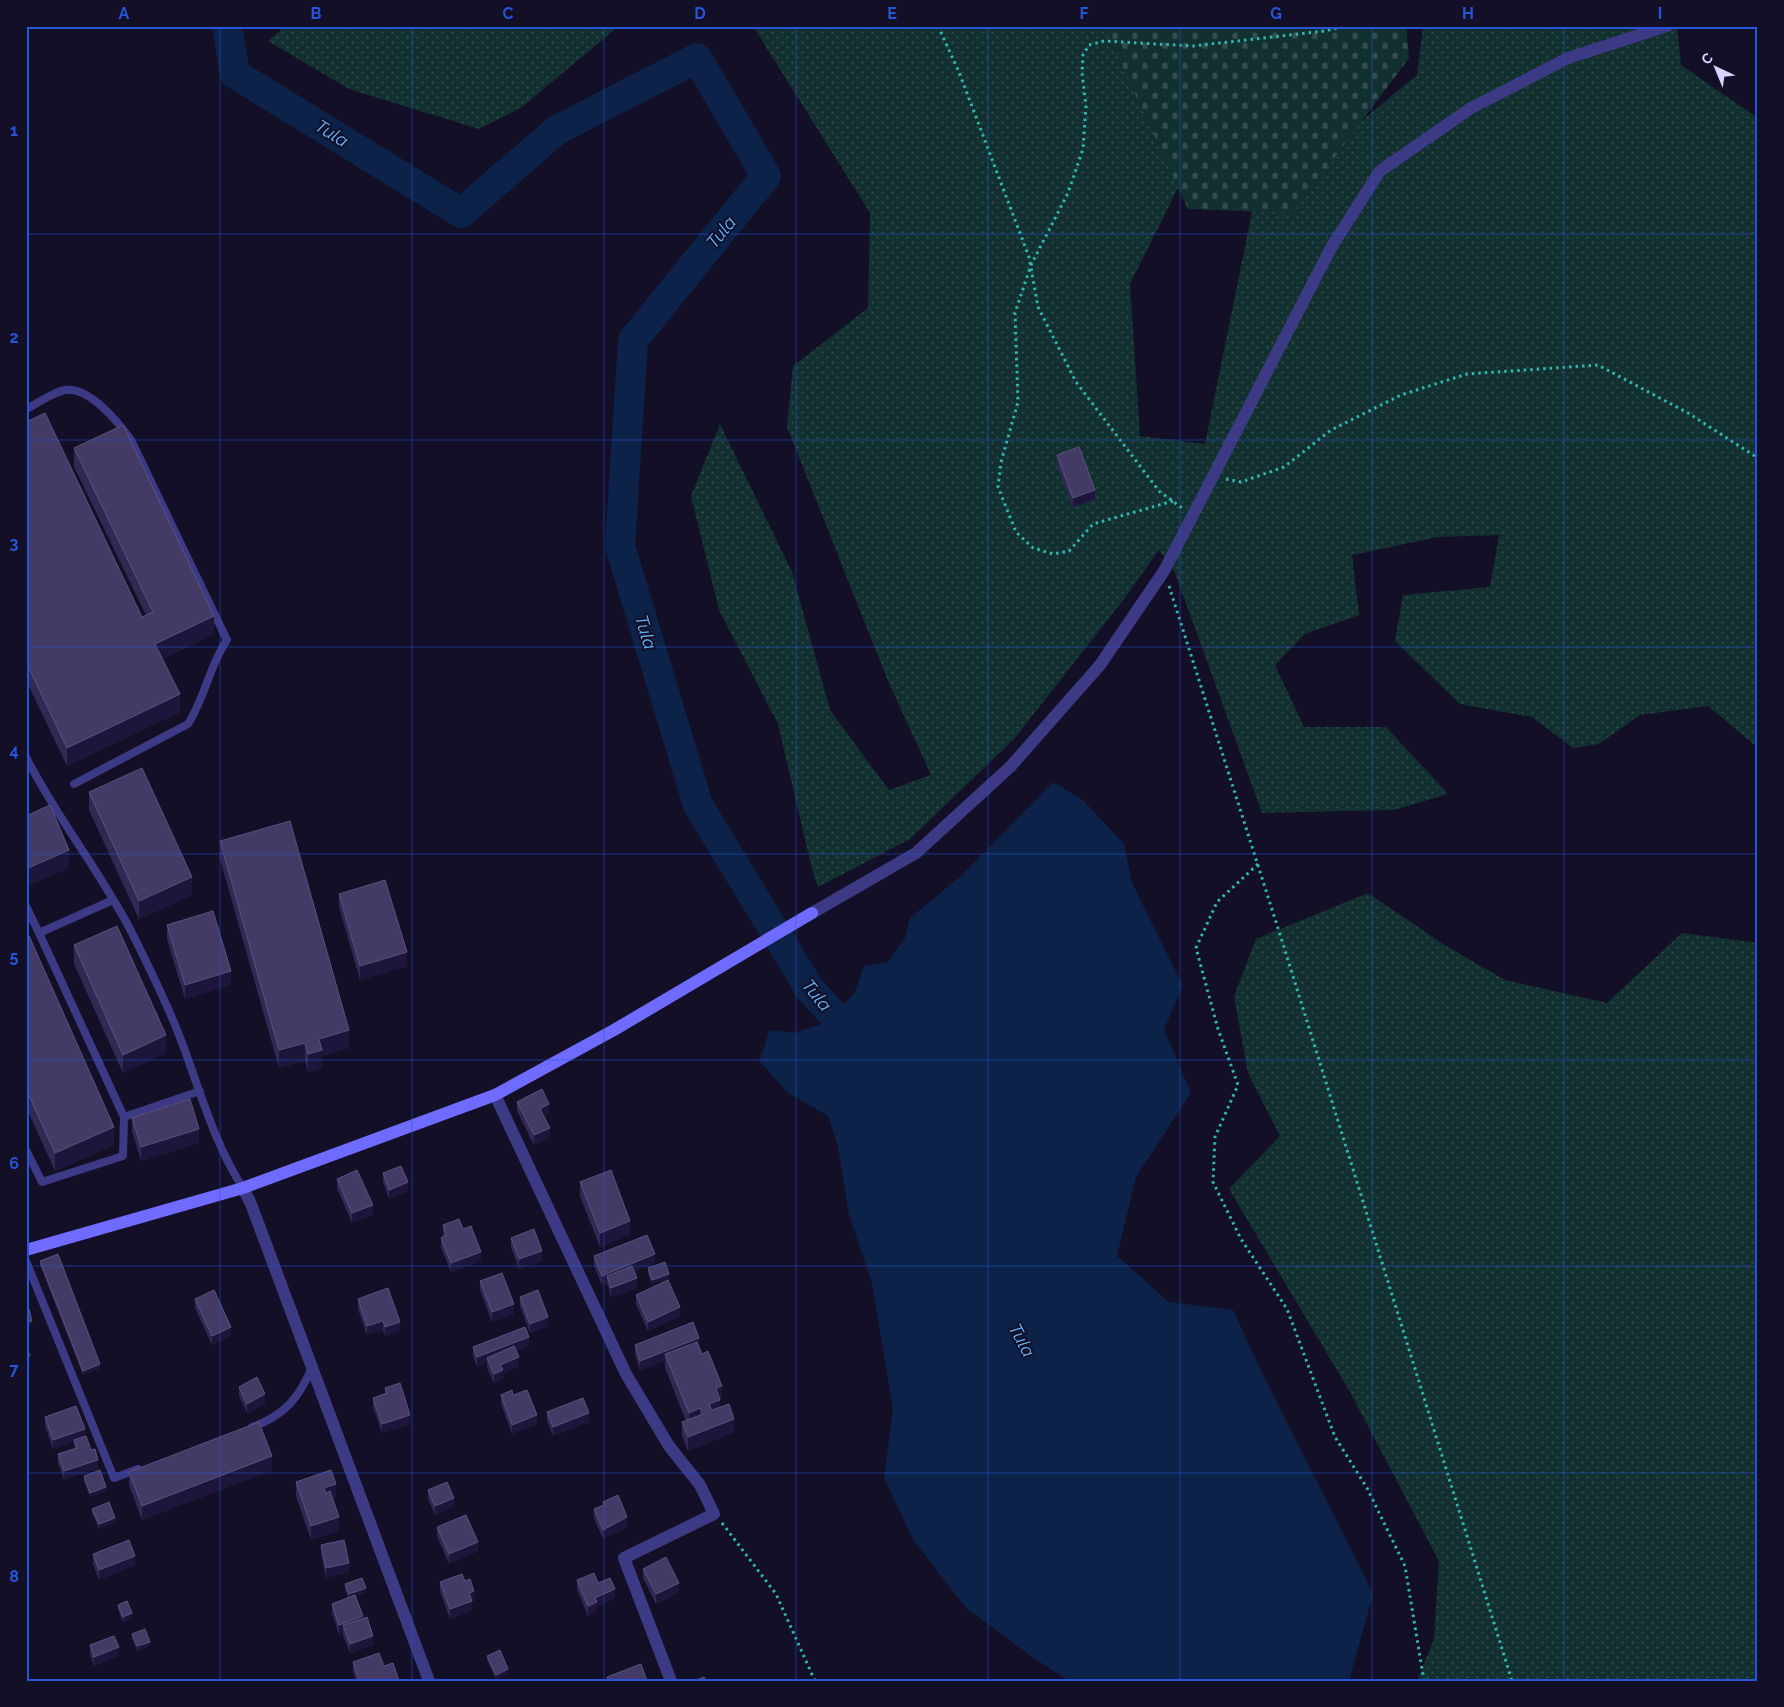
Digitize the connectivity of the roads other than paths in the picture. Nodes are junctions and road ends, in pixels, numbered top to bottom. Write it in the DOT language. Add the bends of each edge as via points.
graph roads {
  1 [pos="1666,26"];
  2 [pos="26,409"];
  3 [pos="26,757"];
  4 [pos="74,784"];
  5 [pos="113,900"];
  6 [pos="26,906"];
  7 [pos="39,933"];
  8 [pos="200,1091"];
  9 [pos="495,1095"];
  10 [pos="124,1117"];
  11 [pos="26,1150"];
  12 [pos="242,1188"];
  13 [pos="26,1250"];
  14 [pos="26,1261"];
  15 [pos="312,1367"];
  16 [pos="244,1431"];
  17 [pos="151,1465"];
  18 [pos="429,1681"];
  19 [pos="671,1681"];
  1 -- 9 [label="street" via="1568,58 1471,108 1380,172 1332,246 1164,571 1100,664 1011,766 916,854 614,1030"];
  2 -- 4 [label="lane" via="64,390 76,391 117,420 131,440 227,640 216,655 188,724"];
  3 -- 5 [label="lane" via="45,794"];
  5 -- 7 [label="lane"];
  5 -- 8 [label="lane" via="133,934 179,1033"];
  6 -- 7 [label="lane"];
  7 -- 10 [label="lane"];
  8 -- 10 [label="lane"];
  8 -- 12 [label="lane" via="228,1166"];
  9 -- 12 [label="street"];
  9 -- 19 [label="street" via="626,1374 669,1446 700,1486 714,1514 624,1558"];
  10 -- 11 [label="lane" via="123,1156 42,1182"];
  12 -- 13 [label="street"];
  12 -- 15 [label="street" via="251,1204"];
  14 -- 17 [label="lane" via="114,1478"];
  15 -- 16 [label="lane" via="286,1410"];
  15 -- 18 [label="street"];
}
